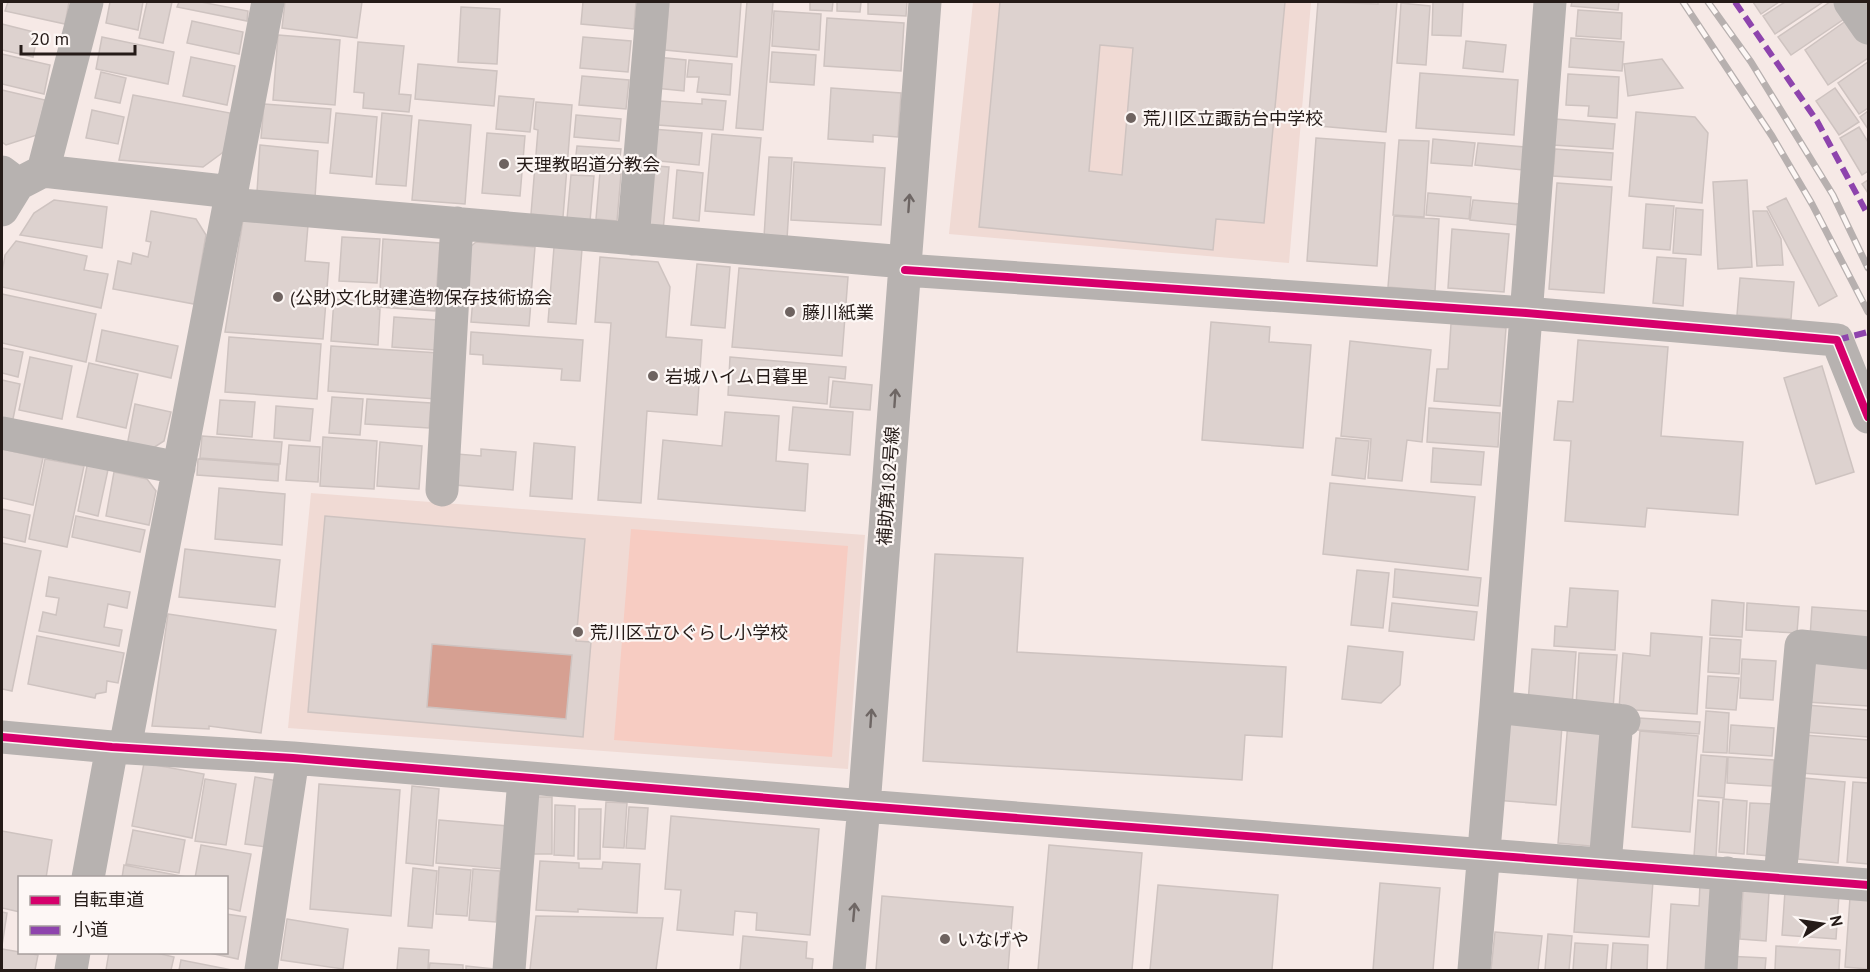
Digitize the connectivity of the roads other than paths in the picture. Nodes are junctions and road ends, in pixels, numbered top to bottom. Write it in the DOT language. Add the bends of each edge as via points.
graph roads {
  1 [pos="87,2"];
  2 [pos="268,2"];
  3 [pos="653,2"];
  4 [pos="925,2"];
  5 [pos="1550,2"];
  6 [pos="1850,2"];
  7 [pos="1869,28"];
  8 [pos="16,184"];
  9 [pos="231,198"];
  10 [pos="457,223"];
  11 [pos="633,239"];
  12 [pos="905,266"];
  13 [pos="1526,313"];
  14 [pos="1869,417"];
  15 [pos="2,433"];
  16 [pos="179,468"];
  17 [pos="442,490"];
  18 [pos="1869,652"];
  19 [pos="1496,707"];
  20 [pos="2,736"];
  21 [pos="118,747"];
  22 [pos="293,758"];
  23 [pos="524,778"];
  24 [pos="864,806"];
  25 [pos="1482,854"];
  26 [pos="1605,864"];
  27 [pos="1727,873"];
  28 [pos="88,876"];
  29 [pos="1780,878"];
  30 [pos="1869,885"];
  31 [pos="74,954"];
  32 [pos="71,970"];
  33 [pos="261,970"];
  34 [pos="509,970"];
  35 [pos="849,970"];
  36 [pos="1474,970"];
  37 [pos="1721,970"];
  1 -- 8 [label="street"];
  2 -- 9 [label="street"];
  3 -- 11 [label="street"];
  12 -- 4 [label="street, 補助第182号線, one-way"];
  5 -- 13 [label="street"];
  6 -- 7 [label="street"];
  8 -- 9 [label="street"];
  9 -- 10 [label="street"];
  9 -- 16 [label="street"];
  10 -- 11 [label="street"];
  10 -- 17 [label="street"];
  11 -- 12 [label="street"];
  12 -- 13 [label="street"];
  24 -- 12 [label="street, 補助第182号線, one-way"];
  13 -- 14 [label="street" via="1837,340"];
  13 -- 19 [label="street"];
  15 -- 16 [label="street"];
  16 -- 21 [label="street"];
  18 -- 29 [label="street" via="1801,646"];
  19 -- 25 [label="street"];
  19 -- 26 [label="street" via="1621,721"];
  20 -- 21 [label="street"];
  21 -- 22 [label="street"];
  21 -- 28 [label="street"];
  22 -- 23 [label="street"];
  22 -- 33 [label="street"];
  23 -- 24 [label="street"];
  23 -- 34 [label="street"];
  24 -- 25 [label="street"];
  35 -- 24 [label="street, 補助第182号線, one-way"];
  25 -- 26 [label="street"];
  25 -- 36 [label="street"];
  26 -- 27 [label="street"];
  27 -- 29 [label="street"];
  27 -- 37 [label="street"];
  29 -- 30 [label="street"];
  31 -- 32 [label="street"];
}
